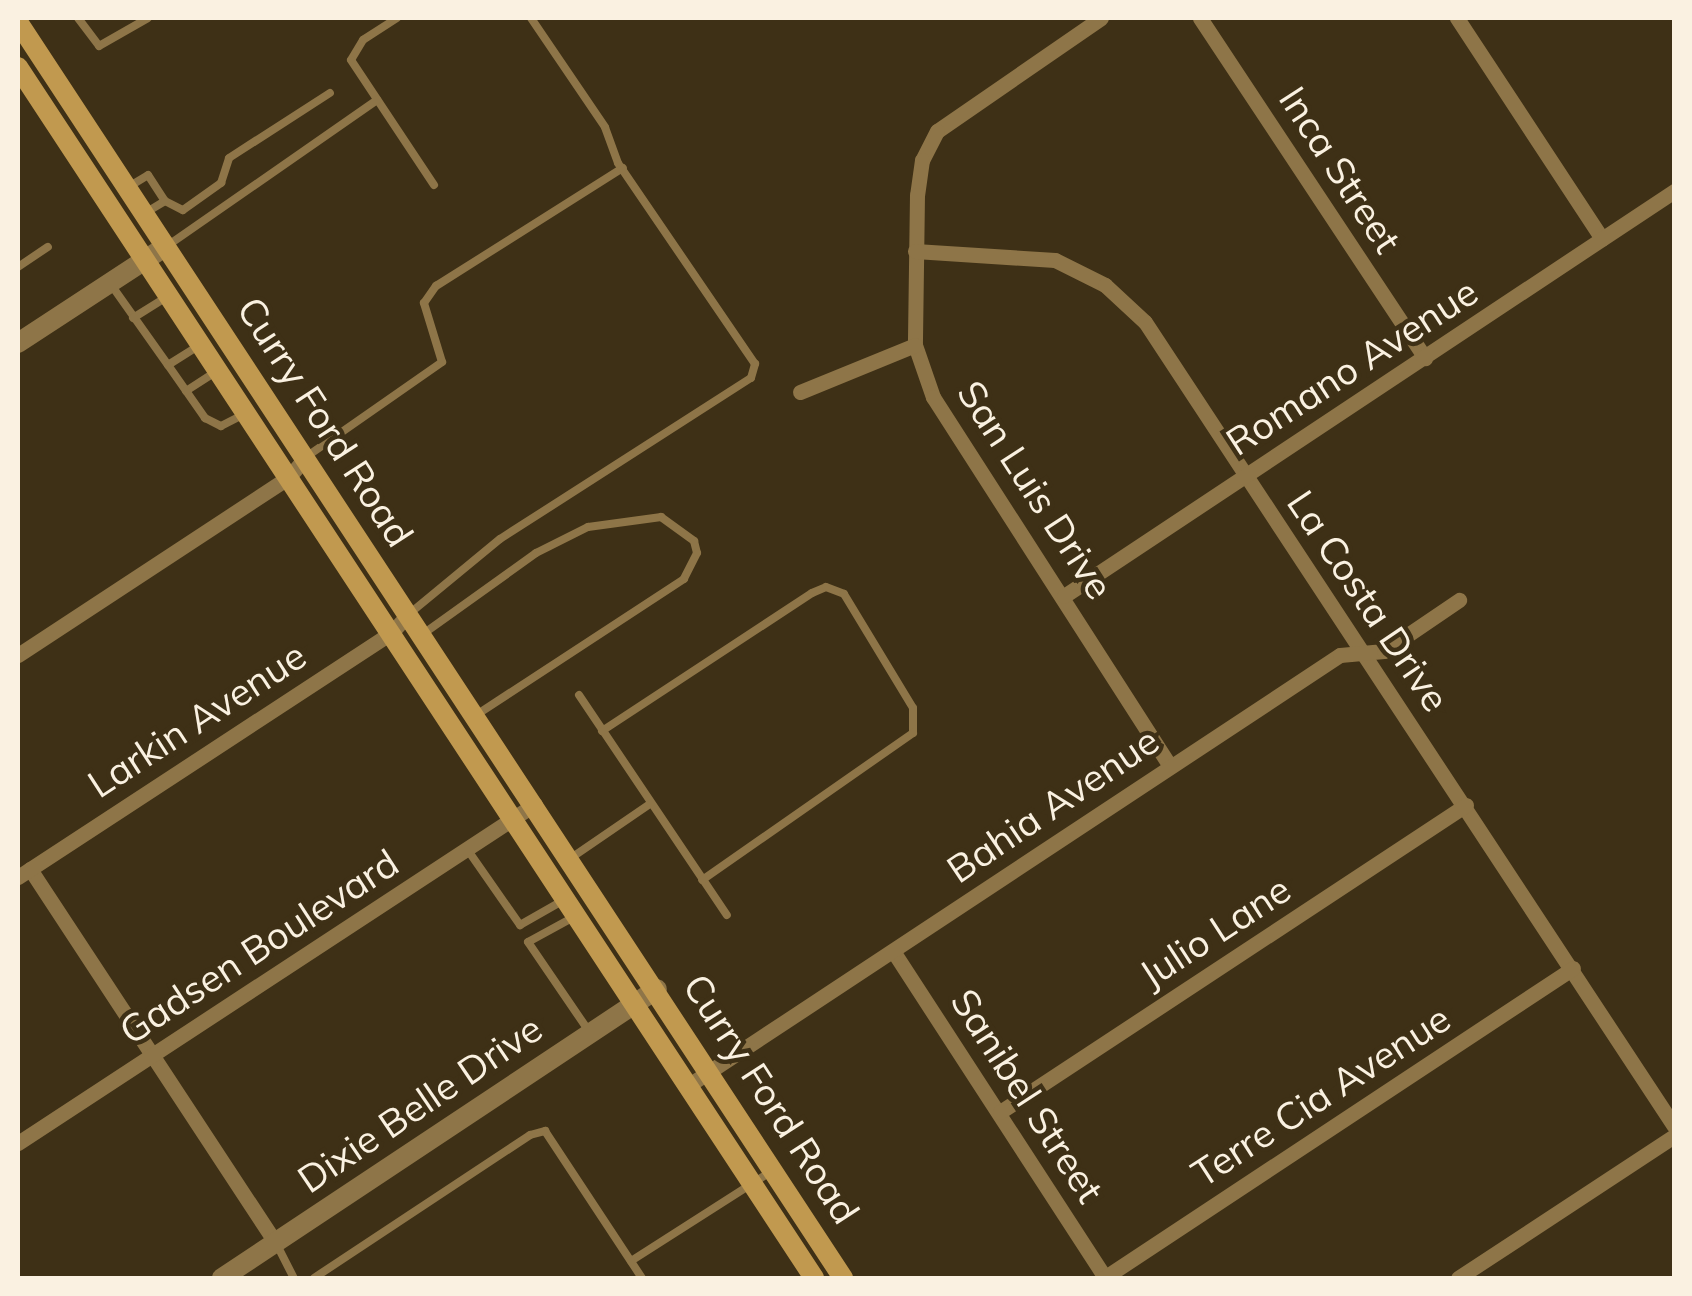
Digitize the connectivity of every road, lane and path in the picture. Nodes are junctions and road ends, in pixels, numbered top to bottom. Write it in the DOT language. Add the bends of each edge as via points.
graph roads {
  1 [pos="78,18"];
  2 [pos="148,18"];
  3 [pos="397,18"];
  4 [pos="531,18"];
  5 [pos="1101,18"];
  6 [pos="1200,18"];
  7 [pos="1457,18"];
  8 [pos="21,22"];
  9 [pos="18,67"];
  10 [pos="330,93"];
  11 [pos="377,100"];
  12 [pos="623,168"];
  13 [pos="434,185"];
  14 [pos="128,187"];
  15 [pos="1674,191"];
  16 [pos="165,201"];
  17 [pos="144,213"];
  18 [pos="1602,239"];
  19 [pos="166,246"];
  20 [pos="48,248"];
  21 [pos="915,252"];
  22 [pos="145,260"];
  23 [pos="18,267"];
  24 [pos="110,282"];
  25 [pos="168,296"];
  26 [pos="133,318"];
  27 [pos="18,343"];
  28 [pos="200,344"];
  29 [pos="916,345"];
  30 [pos="1425,358"];
  31 [pos="168,365"];
  32 [pos="218,371"];
  33 [pos="186,391"];
  34 [pos="800,392"];
  35 [pos="246,413"];
  36 [pos="306,457"];
  37 [pos="1246,476"];
  38 [pos="289,478"];
  39 [pos="1064,596"];
  40 [pos="1459,600"];
  41 [pos="409,614"];
  42 [pos="390,633"];
  43 [pos="423,634"];
  44 [pos="1364,652"];
  45 [pos="18,655"];
  46 [pos="578,694"];
  47 [pos="476,715"];
  48 [pos="602,731"];
  49 [pos="1170,766"];
  50 [pos="535,804"];
  51 [pos="650,804"];
  52 [pos="1466,805"];
  53 [pos="513,818"];
  54 [pos="468,848"];
  55 [pos="571,858"];
  56 [pos="24,873"];
  57 [pos="550,873"];
  58 [pos="702,880"];
  59 [pos="572,907"];
  60 [pos="726,915"];
  61 [pos="893,951"];
  62 [pos="1573,968"];
  63 [pos="658,989"];
  64 [pos="636,1002"];
  65 [pos="590,1034"];
  66 [pos="152,1056"];
  67 [pos="710,1070"];
  68 [pos="690,1085"];
  69 [pos="1000,1112"];
  70 [pos="1674,1126"];
  71 [pos="1674,1136"];
  72 [pos="18,1143"];
  73 [pos="775,1169"];
  74 [pos="753,1183"];
  75 [pos="276,1243"];
  76 [pos="631,1261"];
  77 [pos="222,1278"];
  78 [pos="294,1278"];
  79 [pos="314,1278"];
  80 [pos="642,1278"];
  81 [pos="814,1278"];
  82 [pos="843,1278"];
  83 [pos="1105,1278"];
  84 [pos="1458,1278"];
  1 -- 2 [label="lane" via="99,46"];
  3 -- 11 [label="lane" via="363,40 350,60"];
  4 -- 12 [label="lane" via="605,127"];
  5 -- 21 [label="street, San Luis Drive" via="938,131 922,160"];
  6 -- 30 [label="street, Inca Street"];
  7 -- 18 [label="street"];
  8 -- 14 [label="main road, Curry Ford Road"];
  9 -- 22 [label="main road, Curry Ford Road"];
  10 -- 16 [label="lane" via="230,158 221,184 183,210"];
  11 -- 13 [label="lane"];
  11 -- 19 [label="lane"];
  12 -- 36 [label="lane" via="436,286 424,303 425,316 442,362"];
  12 -- 41 [label="lane" via="755,364 751,378 500,539"];
  14 -- 16 [label="lane" via="148,175"];
  14 -- 17 [label="main road, Curry Ford Road"];
  15 -- 18 [label="street, Romano Avenue"];
  16 -- 17 [label="lane"];
  17 -- 19 [label="main road, Curry Ford Road"];
  18 -- 30 [label="street, Romano Avenue"];
  19 -- 22 [label="street"];
  19 -- 36 [label="main road, Curry Ford Road"];
  20 -- 23 [label="lane"];
  21 -- 29 [label="street, San Luis Drive"];
  21 -- 37 [label="street, La Costa Drive" via="1055,260 1105,285 1145,322"];
  22 -- 24 [label="street"];
  22 -- 25 [label="main road, Curry Ford Road"];
  24 -- 26 [label="lane"];
  24 -- 27 [label="street"];
  25 -- 26 [label="lane"];
  25 -- 28 [label="main road, Curry Ford Road"];
  26 -- 31 [label="lane"];
  28 -- 31 [label="lane"];
  28 -- 32 [label="main road, Curry Ford Road"];
  29 -- 34 [label="street"];
  29 -- 39 [label="street, San Luis Drive" via="933,397"];
  30 -- 37 [label="street, Romano Avenue"];
  31 -- 33 [label="lane"];
  32 -- 33 [label="lane"];
  32 -- 35 [label="main road, Curry Ford Road"];
  33 -- 35 [label="lane" via="221,426"];
  35 -- 38 [label="main road, Curry Ford Road"];
  36 -- 38 [label="street"];
  36 -- 41 [label="main road, Curry Ford Road"];
  37 -- 39 [label="street, Romano Avenue"];
  37 -- 44 [label="street, La Costa Drive"];
  38 -- 42 [label="main road, Curry Ford Road"];
  38 -- 45 [label="street"];
  39 -- 49 [label="street, San Luis Drive"];
  40 -- 44 [label="street, Bahia Avenue" via="1384,650"];
  41 -- 42 [label="street, Larkin Avenue"];
  41 -- 43 [label="main road, Curry Ford Road"];
  42 -- 53 [label="main road, Curry Ford Road"];
  42 -- 56 [label="street, Larkin Avenue"];
  43 -- 47 [label="main road, Curry Ford Road"];
  43 -- 47 [label="lane" via="536,553 588,528 660,517 694,540 697,554 684,579"];
  44 -- 49 [label="street, Bahia Avenue" via="1340,655"];
  44 -- 52 [label="street, La Costa Drive"];
  46 -- 48 [label="lane"];
  47 -- 50 [label="main road, Curry Ford Road"];
  48 -- 51 [label="lane"];
  48 -- 58 [label="lane" via="812,592 844,594 913,708 913,734"];
  49 -- 61 [label="street, Bahia Avenue"];
  50 -- 53 [label="street, Gadsen Boulevard"];
  50 -- 55 [label="main road, Curry Ford Road"];
  51 -- 55 [label="lane"];
  51 -- 58 [label="lane"];
  52 -- 62 [label="street, La Costa Drive"];
  52 -- 69 [label="street, Julio Lane"];
  53 -- 54 [label="street, Gadsen Boulevard"];
  53 -- 57 [label="main road, Curry Ford Road"];
  54 -- 59 [label="lane" via="520,925"];
  54 -- 66 [label="street, Gadsen Boulevard"];
  55 -- 57 [label="street"];
  55 -- 63 [label="main road, Curry Ford Road"];
  56 -- 66 [label="street"];
  57 -- 59 [label="main road, Curry Ford Road"];
  58 -- 60 [label="lane"];
  59 -- 64 [label="main road, Curry Ford Road"];
  59 -- 65 [label="lane" via="528,942"];
  61 -- 67 [label="street, Bahia Avenue"];
  61 -- 69 [label="street, Sanibel Street"];
  62 -- 70 [label="street, La Costa Drive"];
  62 -- 83 [label="street, Terre Cia Avenue"];
  63 -- 64 [label="street, Dixie Belle Drive"];
  63 -- 67 [label="main road, Curry Ford Road"];
  64 -- 65 [label="street, Dixie Belle Drive"];
  64 -- 68 [label="main road, Curry Ford Road"];
  65 -- 75 [label="street, Dixie Belle Drive"];
  66 -- 72 [label="street, Gadsen Boulevard"];
  66 -- 75 [label="street"];
  67 -- 68 [label="street, Bahia Avenue"];
  67 -- 73 [label="main road, Curry Ford Road"];
  68 -- 74 [label="main road, Curry Ford Road"];
  69 -- 83 [label="street, Sanibel Street"];
  71 -- 84 [label="street"];
  73 -- 74 [label="lane"];
  73 -- 82 [label="main road, Curry Ford Road"];
  74 -- 76 [label="lane"];
  74 -- 81 [label="main road, Curry Ford Road"];
  75 -- 77 [label="street, Dixie Belle Drive"];
  75 -- 78 [label="lane"];
  76 -- 79 [label="lane" via="545,1131"];
  76 -- 80 [label="lane"];
}
